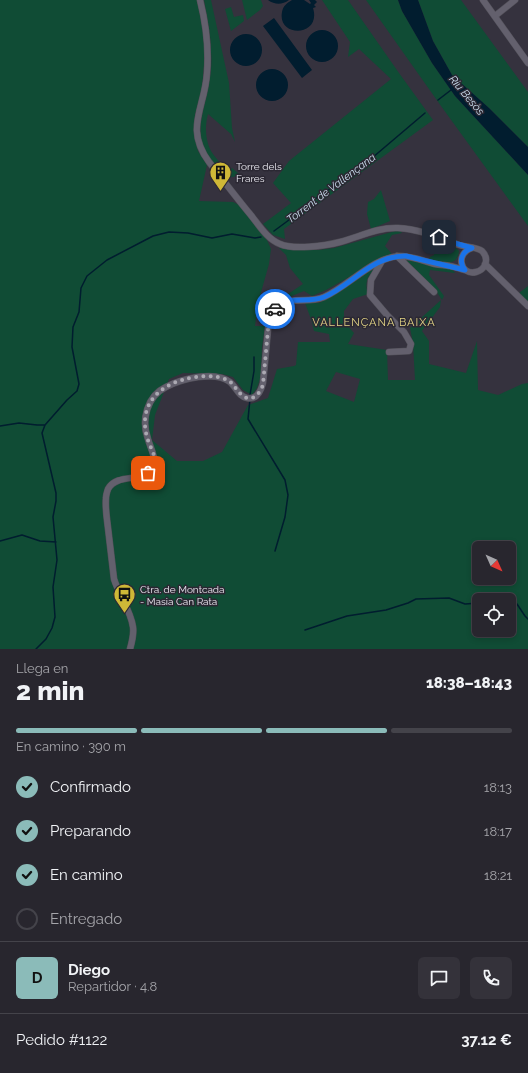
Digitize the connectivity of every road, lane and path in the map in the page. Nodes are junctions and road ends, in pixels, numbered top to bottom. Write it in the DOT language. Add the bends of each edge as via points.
graph roads {
  1 [pos="200,0"];
  2 [pos="483,0"];
  3 [pos="515,0"];
  4 [pos="495,16"];
  5 [pos="528,62"];
  6 [pos="458,244"];
  7 [pos="472,248"];
  8 [pos="464,253"];
  9 [pos="397,256"];
  10 [pos="382,261"];
  11 [pos="461,262"];
  12 [pos="485,264"];
  13 [pos="450,266"];
  14 [pos="465,270"];
  15 [pos="481,270"];
  16 [pos="498,277"];
  17 [pos="434,292"];
  18 [pos="528,306"];
  19 [pos="389,352"];
  20 [pos="130,649"];
  1 -- 6 [label="street" via="208,48 205,89 197,120 198,140 205,157 266,234 283,245 299,247 339,243 393,228 416,231"];
  2 -- 4 [label="street"];
  3 -- 4 [label="street"];
  4 -- 5 [label="street"];
  6 -- 7 [label="street"];
  6 -- 8 [label="street"];
  7 -- 8 [label="street"];
  7 -- 12 [label="street" via="478,248 484,254"];
  8 -- 11 [label="street"];
  9 -- 10 [label="street"];
  9 -- 13 [label="street"];
  9 -- 17 [label="street"];
  10 -- 19 [label="street" via="371,280 370,295 404,332 411,344 409,351"];
  10 -- 20 [label="street" via="325,296 287,301 277,306 269,319 263,384 257,396 248,398 241,395 226,379 197,377 164,388 152,400 145,420 147,438 155,460 154,466 145,475 116,482 107,490 106,498 117,589 132,622"];
  11 -- 13 [label="street"];
  11 -- 14 [label="street"];
  12 -- 15 [label="street"];
  12 -- 16 [label="street"];
  13 -- 14 [label="street"];
  14 -- 15 [label="street" via="473,273"];
  15 -- 16 [label="street"];
  16 -- 18 [label="street"];
}
